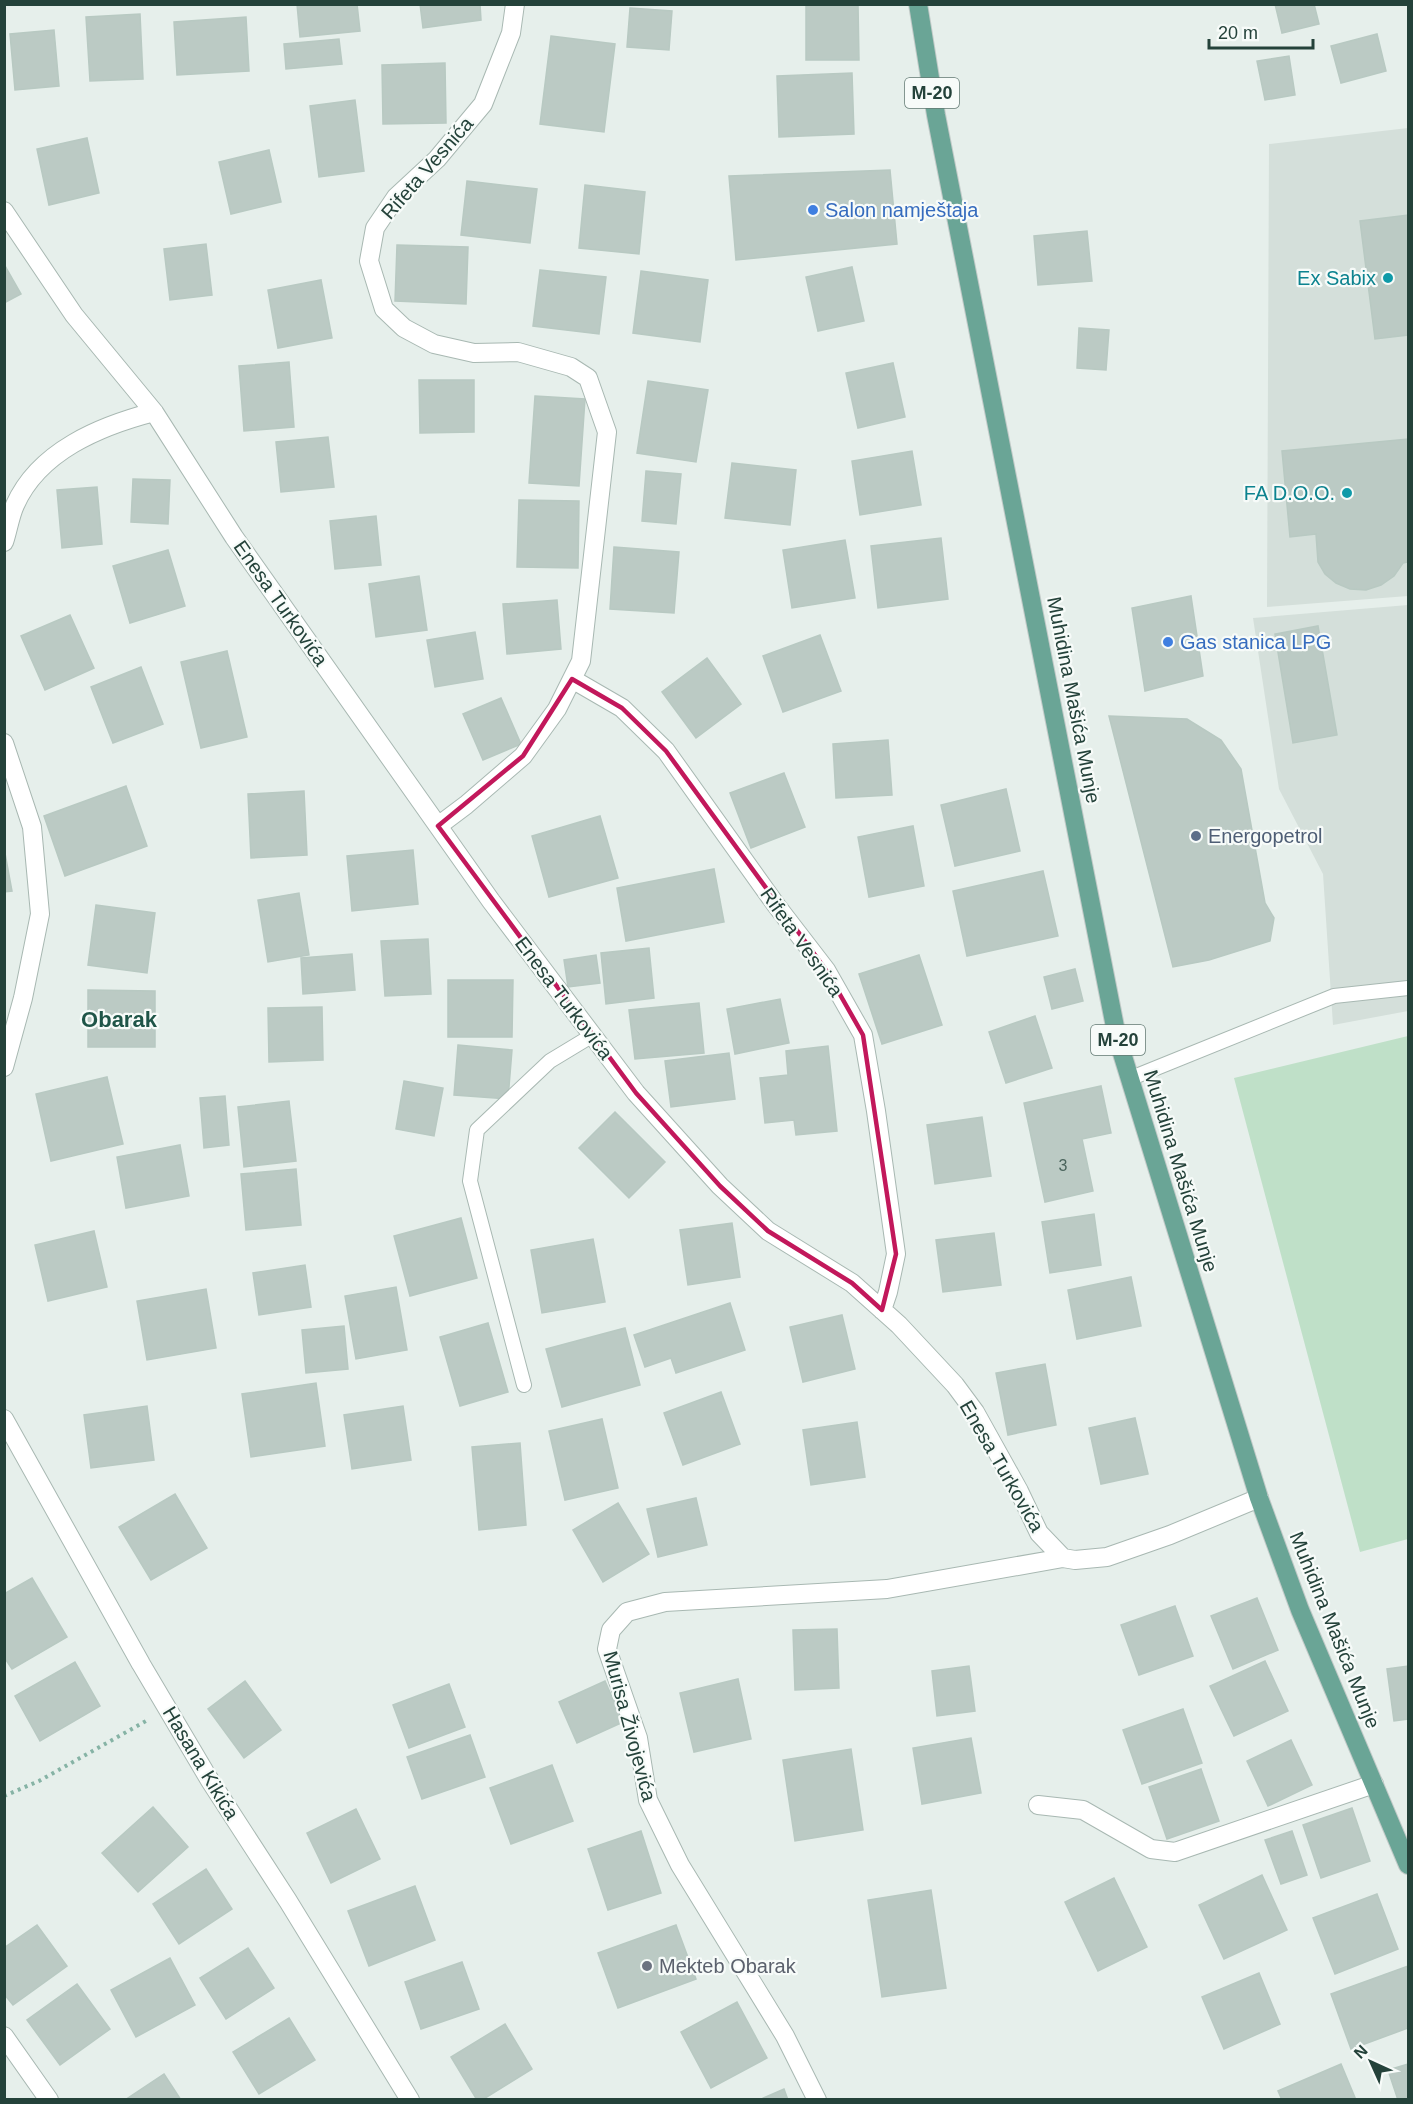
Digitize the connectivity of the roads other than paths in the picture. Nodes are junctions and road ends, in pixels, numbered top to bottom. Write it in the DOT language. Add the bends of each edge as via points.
graph roads {
  1 [pos="515,4"];
  2 [pos="918,4"];
  3 [pos="4,211"];
  4 [pos="154,412"];
  5 [pos="4,542"];
  6 [pos="572,679"];
  7 [pos="4,743"];
  8 [pos="438,826"];
  9 [pos="1408,988"];
  10 [pos="593,1035"];
  11 [pos="4,1067"];
  12 [pos="1130,1079"];
  13 [pos="882,1310"];
  14 [pos="524,1385"];
  15 [pos="4,1419"];
  16 [pos="1258,1498"];
  17 [pos="1063,1558"];
  18 [pos="1374,1784"];
  19 [pos="1038,1805"];
  20 [pos="1408,1865"];
  21 [pos="4,2036"];
  22 [pos="49,2100"];
  23 [pos="410,2100"];
  24 [pos="817,2100"];
  1 -- 6 [label="street, Rifeta Vesnića" via="510,33 483,104 436,159 396,197 375,228 369,261 384,309 404,328 434,344 474,353 518,351 571,367 588,378 607,432 581,661"];
  2 -- 12 [label="main road, Muhidina Mašića Munje / M-20" via="936,115 1114,1026"];
  3 -- 4 [label="street, Enesa Turkovića" via="74,315"];
  4 -- 5 [label="street" via="97,430 53,457 30,479 14,506"];
  4 -- 8 [label="street, Enesa Turkovića" via="234,537"];
  6 -- 8 [label="street, Rifeta Vesnića" via="557,709 523,756"];
  6 -- 13 [label="street, Rifeta Vesnića" via="622,708 666,751 826,970 863,1035 896,1254"];
  7 -- 11 [label="street" via="32,827 40,914"];
  8 -- 10 [label="street, Enesa Turkovića"];
  9 -- 12 [label="lane" via="1334,996"];
  10 -- 13 [label="street, Enesa Turkovića" via="636,1092 728,1193 768,1231 852,1283"];
  10 -- 14 [label="lane" via="550,1061 477,1130 470,1181"];
  12 -- 16 [label="main road, Muhidina Mašića Munje / M-20"];
  13 -- 17 [label="street, Enesa Turkovića" via="955,1385 975,1412 1039,1533"];
  15 -- 23 [label="street, Hasana Kikića" via="209,1779"];
  16 -- 17 [label="street" via="1107,1557"];
  16 -- 18 [label="main road, Muhidina Mašića Munje / M-20" via="1300,1610"];
  17 -- 24 [label="street, Murisa Živojevića" via="886,1589 665,1602 627,1612 611,1630 607,1649 638,1738 648,1800 680,1865 785,2036"];
  18 -- 19 [label="street" via="1175,1852 1151,1849 1083,1810"];
  18 -- 20 [label="main road, Muhidina Mašića Munje / M-20"];
  21 -- 22 [label="street"];
}
